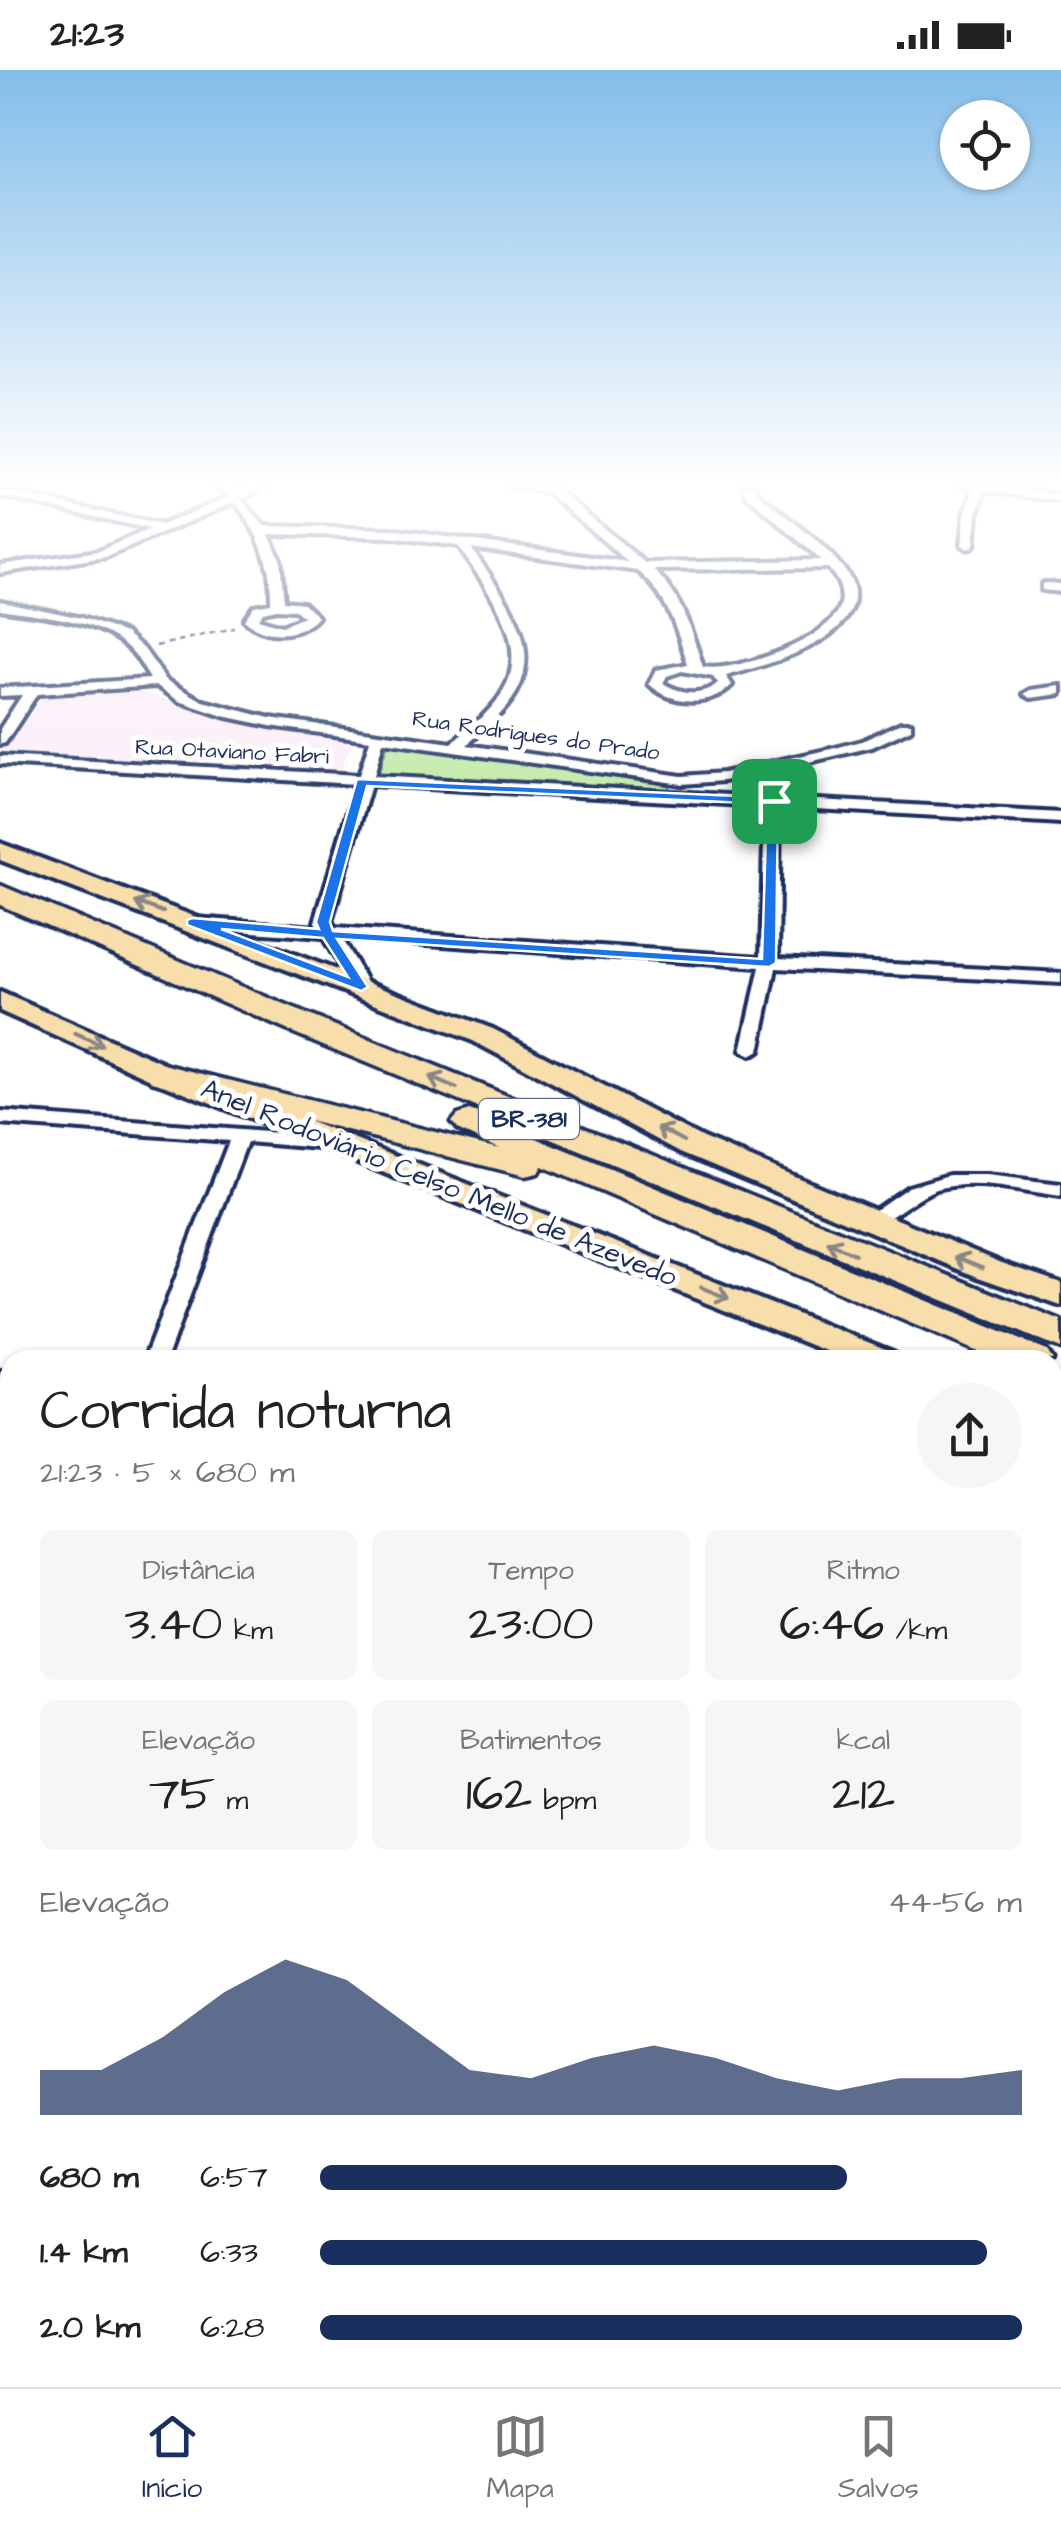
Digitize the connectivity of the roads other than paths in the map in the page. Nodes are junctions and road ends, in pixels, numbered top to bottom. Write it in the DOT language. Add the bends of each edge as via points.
graph roads {
  1 [pos="277,593"];
  2 [pos="493,593"];
  3 [pos="665,593"];
  4 [pos="846,593"];
  5 [pos="277,605"];
  6 [pos="0,606"];
  7 [pos="696,667"];
  8 [pos="718,674"];
  9 [pos="160,682"];
  10 [pos="33,689"];
  11 [pos="1061,690"];
  12 [pos="0,692"];
  13 [pos="1031,694"];
  14 [pos="906,726"];
  15 [pos="378,736"];
  16 [pos="0,740"];
  17 [pos="457,747"];
  18 [pos="0,760"];
  19 [pos="762,768"];
  20 [pos="362,782"];
  21 [pos="774,801"];
  22 [pos="1061,818"];
  23 [pos="0,852"];
  24 [pos="0,894"];
  25 [pos="0,922"];
  26 [pos="192,922"];
  27 [pos="327,934"];
  28 [pos="769,963"];
  29 [pos="1061,978"];
  30 [pos="361,987"];
  31 [pos="0,1000"];
  32 [pos="750,1051"];
  33 [pos="164,1074"];
  34 [pos="0,1118"];
  35 [pos="240,1136"];
  36 [pos="346,1144"];
  37 [pos="1061,1190"];
  38 [pos="639,1194"];
  39 [pos="869,1221"];
  40 [pos="1061,1295"];
  41 [pos="1061,1336"];
  42 [pos="159,1350"];
  43 [pos="856,1350"];
  44 [pos="1010,1350"];
  1 -- 5 [label="street"];
  2 -- 17 [label="street" via="517,632 520,673 508,696"];
  3 -- 7 [label="street"];
  4 -- 8 [label="street" via="837,622 800,647"];
  5 -- 5 [label="street" via="253,612 250,620 282,630 312,617 298,606"];
  6 -- 9 [label="street" via="101,627 141,650"];
  7 -- 8 [label="street"];
  7 -- 8 [label="street" via="670,669 656,684 672,694 699,696 721,690"];
  9 -- 10 [label="street, Rua Rodrigues do Prado"];
  9 -- 15 [label="street, Rua Rodrigues do Prado" via="192,700 270,722"];
  10 -- 12 [label="street, Rua Rodrigues do Prado"];
  10 -- 16 [label="street"];
  11 -- 13 [label="street"];
  14 -- 19 [label="street, Rua Rodrigues do Prado" via="867,744"];
  15 -- 17 [label="street, Rua Rodrigues do Prado"];
  15 -- 20 [label="street"];
  17 -- 19 [label="street, Rua Rodrigues do Prado" via="682,780"];
  18 -- 20 [label="street, Rua Otaviano Fabri"];
  19 -- 21 [label="street"];
  20 -- 21 [label="street, Rua Otaviano Fabri"];
  20 -- 27 [label="street" via="323,922"];
  21 -- 22 [label="street, Rua Otaviano Fabri"];
  21 -- 28 [label="street"];
  26 -- 23 [label="main road, one-way"];
  41 -- 24 [label="highway, BR-381, one-way"];
  25 -- 38 [label="highway, BR-381"];
  26 -- 27 [label="street"];
  26 -- 30 [label="main road"];
  27 -- 28 [label="street"];
  27 -- 30 [label="street"];
  28 -- 29 [label="street"];
  28 -- 32 [label="street"];
  39 -- 30 [label="main road, one-way" via="692,1146 483,1035"];
  31 -- 33 [label="main road, Anel Rodoviário Celso Mello de Azevedo, one-way"];
  33 -- 36 [label="main road, Anel Rodoviário Celso Mello de Azevedo"];
  33 -- 38 [label="highway"];
  34 -- 35 [label="street"];
  35 -- 36 [label="street"];
  35 -- 42 [label="street"];
  36 -- 43 [label="main road, Anel Rodoviário Celso Mello de Azevedo, one-way"];
  37 -- 39 [label="street" via="936,1183"];
  38 -- 44 [label="highway, BR-381"];
  40 -- 39 [label="main road, one-way"];
}
